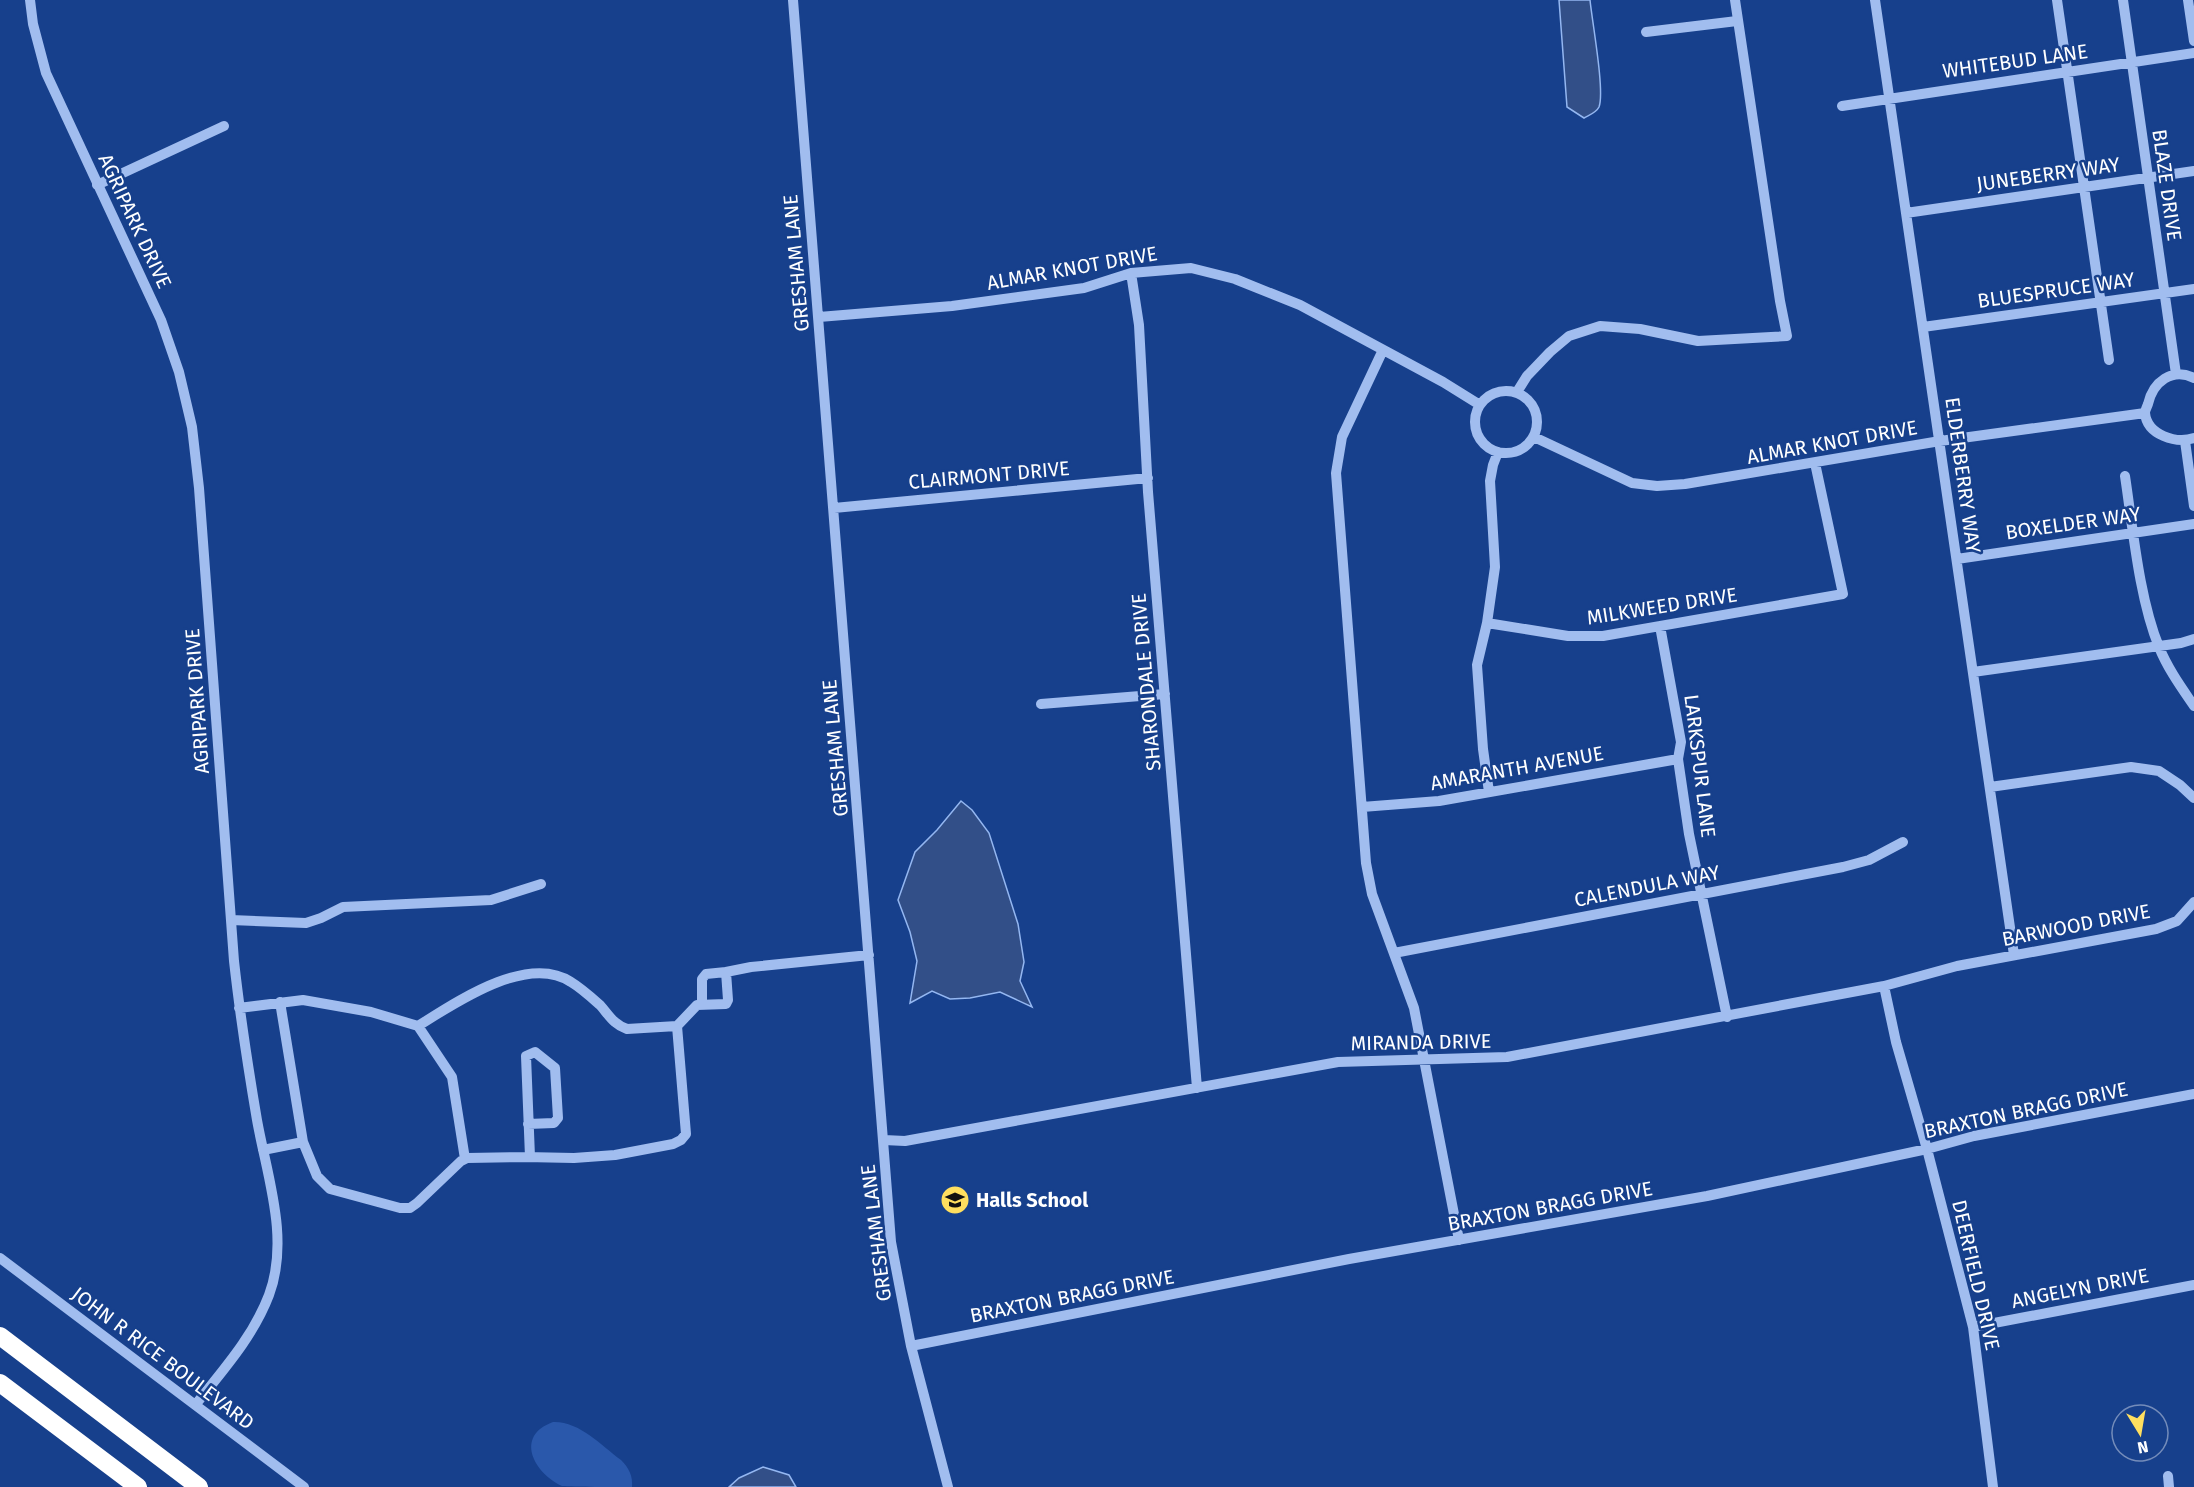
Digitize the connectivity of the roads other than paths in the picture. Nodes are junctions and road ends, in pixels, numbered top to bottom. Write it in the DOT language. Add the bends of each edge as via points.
graph roads {
  1 [pos="30,0"];
  2 [pos="793,0"];
  3 [pos="1735,0"];
  4 [pos="1875,0"];
  5 [pos="2057,0"];
  6 [pos="2122,0"];
  7 [pos="2188,0"];
  8 [pos="1737,21"];
  9 [pos="1646,32"];
  10 [pos="2194,40"];
  11 [pos="2194,53"];
  12 [pos="2132,63"];
  13 [pos="2067,72"];
  14 [pos="1890,98"];
  15 [pos="1842,106"];
  16 [pos="224,126"];
  17 [pos="2194,171"];
  18 [pos="2148,178"];
  19 [pos="97,185"];
  20 [pos="2084,187"];
  21 [pos="1906,213"];
  22 [pos="1131,273"];
  23 [pos="2194,289"];
  24 [pos="2165,293"];
  25 [pos="2101,302"];
  26 [pos="819,317"];
  27 [pos="1923,327"];
  28 [pos="1383,350"];
  29 [pos="2109,360"];
  30 [pos="2176,374"];
  31 [pos="2194,378"];
  32 [pos="1517,392"];
  33 [pos="1480,405"];
  34 [pos="2145,413"];
  35 [pos="1534,437"];
  36 [pos="2189,440"];
  37 [pos="1940,441"];
  38 [pos="1498,452"];
  39 [pos="1815,464"];
  40 [pos="2125,476"];
  41 [pos="1148,478"];
  42 [pos="2194,506"];
  43 [pos="834,508"];
  44 [pos="2194,524"];
  45 [pos="2134,532"];
  46 [pos="1957,559"];
  47 [pos="1487,623"];
  48 [pos="1660,626"];
  49 [pos="2194,639"];
  50 [pos="2158,646"];
  51 [pos="1973,672"];
  52 [pos="1165,694"];
  53 [pos="1041,704"];
  54 [pos="2194,706"];
  55 [pos="1678,759"];
  56 [pos="1990,787"];
  57 [pos="1489,792"];
  58 [pos="2194,798"];
  59 [pos="1362,807"];
  60 [pos="1903,842"];
  61 [pos="541,884"];
  62 [pos="1702,894"];
  63 [pos="2194,902"];
  64 [pos="231,921"];
  65 [pos="1394,953"];
  66 [pos="870,955"];
  67 [pos="2014,955"];
  68 [pos="1957,966"];
  69 [pos="726,972"];
  70 [pos="1884,986"];
  71 [pos="280,1002"];
  72 [pos="702,1005"];
  73 [pos="239,1008"];
  74 [pos="1727,1017"];
  75 [pos="418,1026"];
  76 [pos="677,1026"];
  77 [pos="1425,1059"];
  78 [pos="1197,1088"];
  79 [pos="2194,1094"];
  80 [pos="528,1124"];
  81 [pos="884,1140"];
  82 [pos="303,1142"];
  83 [pos="1927,1149"];
  84 [pos="263,1150"];
  85 [pos="530,1157"];
  86 [pos="465,1159"];
  87 [pos="1459,1240"];
  88 [pos="0,1258"];
  89 [pos="2194,1285"];
  90 [pos="1973,1328"];
  91 [pos="0,1336"];
  92 [pos="911,1346"];
  93 [pos="0,1383"];
  94 [pos="196,1404"];
  95 [pos="138,1487"];
  96 [pos="199,1487"];
  97 [pos="304,1487"];
  98 [pos="948,1487"];
  99 [pos="1993,1487"];
  1 -- 19 [label="street, AGRIPARK DRIVE" via="46,73"];
  2 -- 26 [label="street, GRESHAM LANE"];
  3 -- 8 [label="street"];
  4 -- 14 [label="street, ELDERBERRY WAY"];
  5 -- 13 [label="street"];
  6 -- 12 [label="street, BLAZE DRIVE"];
  7 -- 10 [label="street"];
  8 -- 9 [label="street"];
  8 -- 32 [label="street" via="1787,336 1698,341 1640,329 1600,326 1569,336 1527,376"];
  11 -- 12 [label="street, WHITEBUD LANE"];
  12 -- 13 [label="street, WHITEBUD LANE"];
  12 -- 18 [label="street, BLAZE DRIVE"];
  13 -- 14 [label="street, WHITEBUD LANE"];
  13 -- 20 [label="street"];
  14 -- 15 [label="street, WHITEBUD LANE"];
  14 -- 21 [label="street, ELDERBERRY WAY"];
  16 -- 19 [label="street"];
  17 -- 18 [label="street, JUNEBERRY WAY"];
  18 -- 20 [label="street, JUNEBERRY WAY"];
  18 -- 24 [label="street, BLAZE DRIVE"];
  19 -- 64 [label="street, AGRIPARK DRIVE" via="161,320 192,427 200,488"];
  20 -- 21 [label="street, JUNEBERRY WAY"];
  20 -- 25 [label="street"];
  21 -- 27 [label="street, ELDERBERRY WAY"];
  22 -- 26 [label="street, ALMAR KNOT DRIVE" via="1084,288 952,306"];
  22 -- 28 [label="street, ALMAR KNOT DRIVE" via="1191,268 1235,279 1300,305"];
  22 -- 41 [label="street, SHARONDALE DRIVE" via="1139,325"];
  23 -- 24 [label="street, BLUESPRUCE WAY"];
  24 -- 25 [label="street, BLUESPRUCE WAY"];
  24 -- 30 [label="street, BLAZE DRIVE"];
  25 -- 27 [label="street, BLUESPRUCE WAY"];
  25 -- 29 [label="street"];
  26 -- 43 [label="street, GRESHAM LANE"];
  27 -- 37 [label="street, ELDERBERRY WAY"];
  28 -- 33 [label="street, ALMAR KNOT DRIVE"];
  28 -- 59 [label="street" via="1342,437 1336,473"];
  30 -- 31 [label="street"];
  30 -- 34 [label="street" via="2160,380 2150,393"];
  32 -- 33 [label="street" via="1499,391"];
  32 -- 35 [label="street" via="1535,408 1538,419"];
  33 -- 38 [label="street" via="1476,415 1478,434 1482,442"];
  34 -- 36 [label="street" via="2159,434 2172,440"];
  34 -- 37 [label="street, ALMAR KNOT DRIVE"];
  35 -- 38 [label="street" via="1518,451"];
  35 -- 39 [label="street, ALMAR KNOT DRIVE" via="1622,479 1644,485 1685,484"];
  36 -- 42 [label="street"];
  37 -- 39 [label="street, ALMAR KNOT DRIVE"];
  37 -- 46 [label="street, ELDERBERRY WAY"];
  38 -- 47 [label="street" via="1490,481 1495,567"];
  39 -- 48 [label="street, MILKWEED DRIVE" via="1843,594"];
  40 -- 45 [label="street"];
  41 -- 43 [label="street, CLAIRMONT DRIVE"];
  41 -- 52 [label="street, SHARONDALE DRIVE"];
  43 -- 66 [label="street, GRESHAM LANE"];
  44 -- 45 [label="street, BOXELDER WAY"];
  45 -- 46 [label="street, BOXELDER WAY"];
  45 -- 50 [label="street"];
  46 -- 51 [label="street, ELDERBERRY WAY"];
  47 -- 48 [label="street, MILKWEED DRIVE" via="1588,637"];
  47 -- 57 [label="street" via="1477,679"];
  48 -- 55 [label="street, LARKSPUR LANE" via="1681,742"];
  49 -- 50 [label="street"];
  50 -- 51 [label="street"];
  50 -- 54 [label="street"];
  51 -- 56 [label="street, ELDERBERRY WAY"];
  52 -- 53 [label="street"];
  52 -- 78 [label="street, SHARONDALE DRIVE"];
  55 -- 57 [label="street, AMARANTH AVENUE"];
  55 -- 62 [label="street, LARKSPUR LANE"];
  56 -- 58 [label="street" via="2131,767 2158,771"];
  56 -- 67 [label="street, ELDERBERRY WAY"];
  57 -- 59 [label="street, AMARANTH AVENUE" via="1439,801"];
  59 -- 65 [label="street" via="1372,894"];
  60 -- 62 [label="street, CALENDULA WAY" via="1869,860"];
  61 -- 64 [label="street" via="491,900 343,907 306,923"];
  62 -- 65 [label="street, CALENDULA WAY"];
  62 -- 74 [label="street, LARKSPUR LANE"];
  63 -- 67 [label="street, BARWOOD DRIVE" via="2177,921 2156,929"];
  64 -- 73 [label="street, AGRIPARK DRIVE"];
  65 -- 77 [label="street" via="1414,1008"];
  66 -- 69 [label="street"];
  66 -- 81 [label="street, GRESHAM LANE"];
  67 -- 68 [label="street, BARWOOD DRIVE"];
  68 -- 70 [label="street, MIRANDA DRIVE"];
  69 -- 72 [label="street" via="706,974 702,979"];
  69 -- 72 [label="street" via="726,1004"];
  70 -- 74 [label="street, MIRANDA DRIVE"];
  70 -- 83 [label="street, DEERFIELD DRIVE"];
  71 -- 73 [label="street"];
  71 -- 75 [label="street" via="312,1001"];
  71 -- 82 [label="street"];
  72 -- 76 [label="street" via="697,1005"];
  73 -- 84 [label="street, AGRIPARK DRIVE"];
  74 -- 77 [label="street, MIRANDA DRIVE" via="1507,1058"];
  75 -- 76 [label="street" via="496,982 533,974 550,974 571,981 610,1019 627,1029"];
  75 -- 86 [label="street" via="452,1077"];
  76 -- 85 [label="street" via="686,1134 681,1140 615,1155"];
  77 -- 78 [label="street, MIRANDA DRIVE" via="1338,1062"];
  77 -- 87 [label="street"];
  78 -- 81 [label="street, MIRANDA DRIVE" via="905,1141"];
  79 -- 83 [label="street, BRAXTON BRAGG DRIVE" via="1974,1136"];
  80 -- 80 [label="street" via="526,1056 535,1052 555,1068 558,1118 554,1123"];
  80 -- 85 [label="street"];
  81 -- 92 [label="street, GRESHAM LANE" via="891,1242"];
  82 -- 84 [label="street"];
  82 -- 86 [label="street" via="317,1176 330,1189 400,1208 417,1203"];
  83 -- 87 [label="street, BRAXTON BRAGG DRIVE" via="1707,1196"];
  83 -- 90 [label="street, DEERFIELD DRIVE"];
  84 -- 94 [label="street, AGRIPARK DRIVE" via="276,1213 278,1255 269,1294 250,1335"];
  85 -- 86 [label="street"];
  87 -- 92 [label="street, BRAXTON BRAGG DRIVE"];
  88 -- 94 [label="street, JOHN R RICE BOULEVARD"];
  89 -- 90 [label="street, ANGELYN DRIVE"];
  90 -- 99 [label="street, DEERFIELD DRIVE"];
  91 -- 96 [label="highway"];
  92 -- 98 [label="street, GRESHAM LANE"];
  93 -- 95 [label="highway"];
  94 -- 97 [label="street, JOHN R RICE BOULEVARD"];
}
